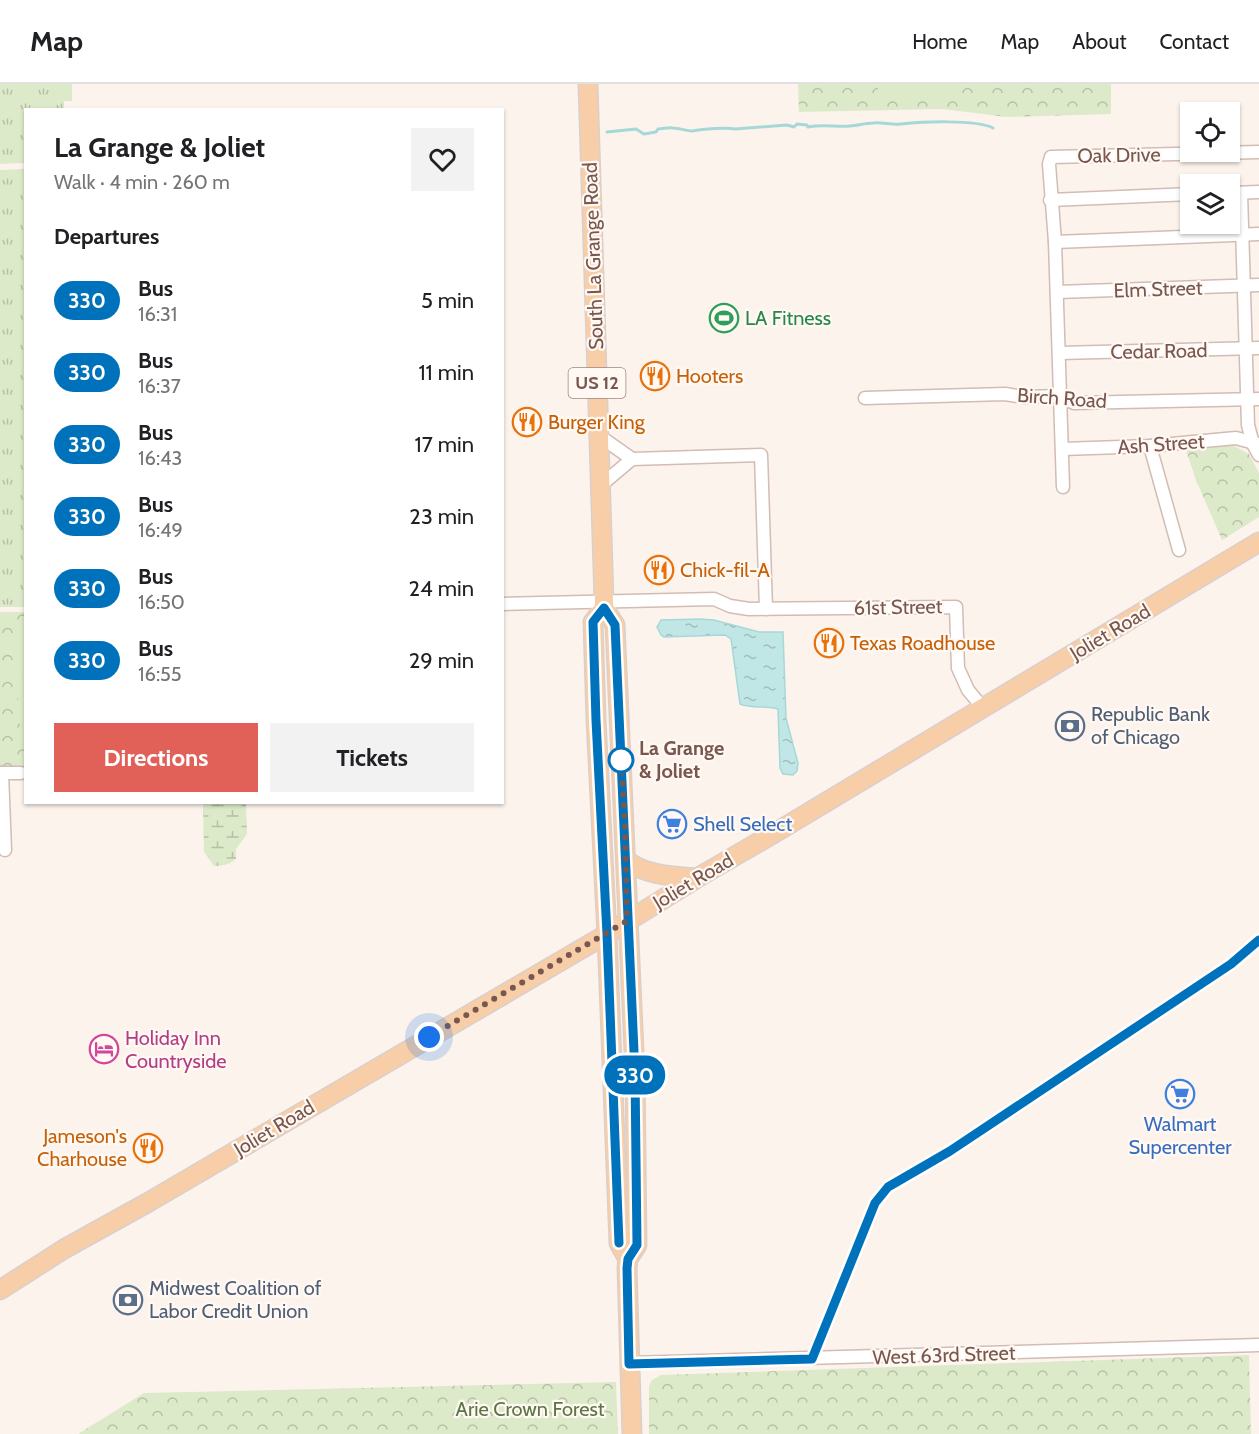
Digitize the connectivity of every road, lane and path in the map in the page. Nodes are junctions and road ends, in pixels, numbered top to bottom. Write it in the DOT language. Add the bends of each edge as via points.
graph roads {
  1 [pos="588,84"];
  2 [pos="1259,152"];
  3 [pos="1259,192"];
  4 [pos="1240,193"];
  5 [pos="1180,194"];
  6 [pos="1050,200"];
  7 [pos="1240,216"];
  8 [pos="1243,234"];
  9 [pos="1259,234"];
  10 [pos="1055,242"];
  11 [pos="1259,285"];
  12 [pos="1244,286"];
  13 [pos="1057,292"];
  14 [pos="1259,348"];
  15 [pos="1246,349"];
  16 [pos="1059,353"];
  17 [pos="1060,396"];
  18 [pos="865,398"];
  19 [pos="1253,399"];
  20 [pos="598,435"];
  21 [pos="1150,446"];
  22 [pos="1257,448"];
  23 [pos="1062,449"];
  24 [pos="632,459"];
  25 [pos="600,486"];
  26 [pos="1063,487"];
  27 [pos="1259,542"];
  28 [pos="1179,550"];
  29 [pos="504,604"];
  30 [pos="604,605"];
  31 [pos="766,609"];
  32 [pos="983,708"];
  33 [pos="1,773"];
  34 [pos="21,773"];
  35 [pos="5,850"];
  36 [pos="627,861"];
  37 [pos="697,878"];
  38 [pos="627,921"];
  39 [pos="607,934"];
  40 [pos="628,1259"];
  41 [pos="0,1290"];
  42 [pos="1259,1345"];
  43 [pos="629,1364"];
  44 [pos="632,1434"];
  1 -- 20 [label="main road, South La Grange Road / US 12"];
  2 -- 6 [label="street, Oak Drive" via="1051,158"];
  3 -- 4 [label="street"];
  5 -- 6 [label="street"];
  6 -- 10 [label="street"];
  7 -- 8 [label="street"];
  8 -- 9 [label="street"];
  8 -- 10 [label="street"];
  8 -- 12 [label="street"];
  10 -- 13 [label="street"];
  11 -- 12 [label="street, Elm Street"];
  12 -- 13 [label="street, Elm Street"];
  12 -- 15 [label="street"];
  13 -- 16 [label="street"];
  14 -- 15 [label="street, Cedar Road"];
  15 -- 16 [label="street, Cedar Road"];
  15 -- 19 [label="street"];
  16 -- 17 [label="street"];
  17 -- 18 [label="street, Birch Road"];
  17 -- 19 [label="street, Birch Road" via="1074,403"];
  17 -- 23 [label="street"];
  19 -- 22 [label="street" via="1248,426"];
  20 -- 24 [label="street"];
  20 -- 25 [label="main road, South La Grange Road / US 12"];
  21 -- 22 [label="street, Ash Street" via="1236,438"];
  21 -- 23 [label="street, Ash Street"];
  21 -- 28 [label="street"];
  23 -- 26 [label="street"];
  24 -- 25 [label="street"];
  24 -- 31 [label="street" via="762,455"];
  25 -- 30 [label="main road, South La Grange Road / US 12"];
  27 -- 32 [label="main road, Joliet Road"];
  29 -- 30 [label="street, 61st Street"];
  30 -- 31 [label="street, 61st Street" via="714,599 730,606"];
  30 -- 36 [label="main road, South La Grange Road / US 12" via="615,625"];
  30 -- 39 [label="main road, South La Grange Road / US 12" via="593,622"];
  31 -- 32 [label="street, 61st Street" via="956,607 958,668 968,690"];
  32 -- 37 [label="main road, Joliet Road"];
  33 -- 34 [label="street"];
  33 -- 35 [label="street"];
  36 -- 37 [label="main road" via="659,874"];
  36 -- 38 [label="main road, South La Grange Road / US 12"];
  37 -- 38 [label="main road, Joliet Road"];
  38 -- 39 [label="main road, Joliet Road"];
  38 -- 40 [label="main road, South La Grange Road / US 12" via="637,1198 637,1245"];
  39 -- 40 [label="main road, South La Grange Road / US 12" via="619,1243"];
  39 -- 41 [label="main road, Joliet Road"];
  40 -- 43 [label="main road, South La Grange Road / US 12"];
  42 -- 43 [label="street, West 63rd Street"];
  43 -- 44 [label="main road, South La Grange Road / US 12"];
}
